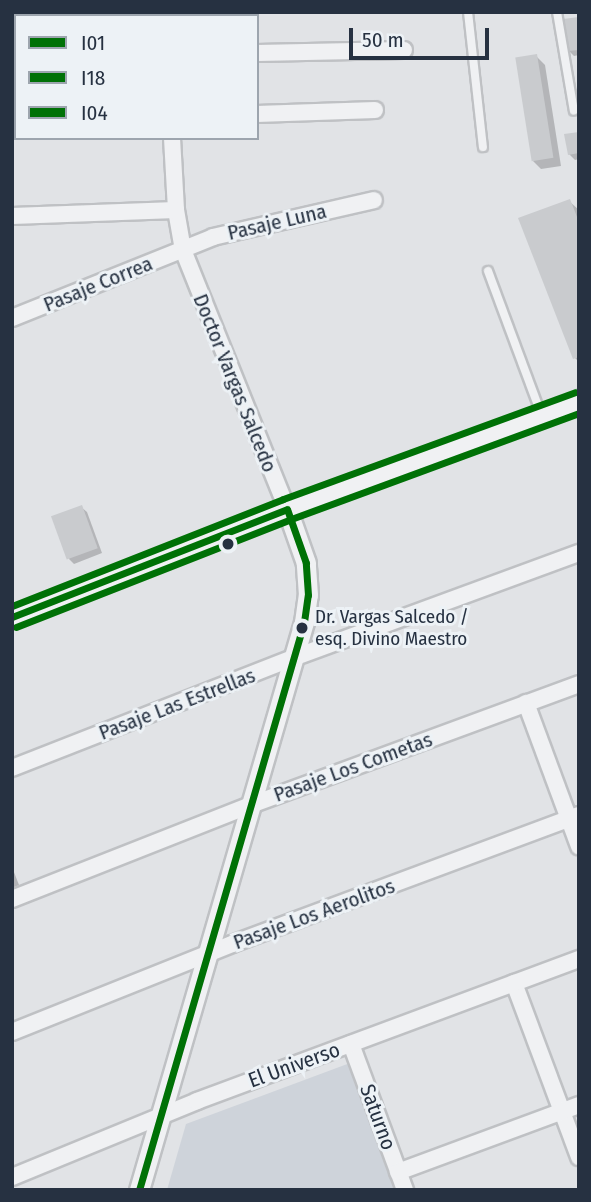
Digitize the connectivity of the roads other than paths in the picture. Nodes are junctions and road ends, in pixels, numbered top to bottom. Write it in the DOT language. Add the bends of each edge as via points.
graph roads {
  1 [pos="468,12"];
  2 [pos="557,12"];
  3 [pos="404,50"];
  4 [pos="259,52"];
  5 [pos="375,110"];
  6 [pos="573,111"];
  7 [pos="259,114"];
  8 [pos="172,140"];
  9 [pos="483,147"];
  10 [pos="374,200"];
  11 [pos="176,210"];
  12 [pos="12,216"];
  13 [pos="183,250"];
  14 [pos="488,271"];
  15 [pos="12,318"];
  16 [pos="579,402"];
  17 [pos="542,415"];
  18 [pos="287,509"];
  19 [pos="579,553"];
  20 [pos="12,617"];
  21 [pos="293,658"];
  22 [pos="579,684"];
  23 [pos="526,703"];
  24 [pos="12,768"];
  25 [pos="248,806"];
  26 [pos="574,817"];
  27 [pos="579,846"];
  28 [pos="12,899"];
  29 [pos="206,955"];
  30 [pos="579,959"];
  31 [pos="514,983"];
  32 [pos="12,1032"];
  33 [pos="351,1044"];
  34 [pos="579,1105"];
  35 [pos="562,1112"];
  36 [pos="160,1118"];
  37 [pos="579,1157"];
  38 [pos="398,1172"];
  39 [pos="12,1177"];
  40 [pos="139,1190"];
  41 [pos="405,1190"];
  1 -- 9 [label="lane"];
  2 -- 6 [label="lane"];
  3 -- 4 [label="street"];
  5 -- 7 [label="street"];
  8 -- 11 [label="street, Doctor Vargas Salcedo"];
  10 -- 13 [label="street, Pasaje Luna" via="213,237"];
  11 -- 12 [label="street"];
  11 -- 13 [label="street, Doctor Vargas Salcedo"];
  13 -- 15 [label="street, Pasaje Correa"];
  13 -- 18 [label="street, Doctor Vargas Salcedo"];
  14 -- 17 [label="lane"];
  16 -- 17 [label="street"];
  17 -- 18 [label="street"];
  18 -- 20 [label="street"];
  18 -- 21 [label="street, Doctor Vargas Salcedo" via="308,579 307,608"];
  19 -- 21 [label="street, Pasaje Las Estrellas"];
  21 -- 24 [label="street, Pasaje Las Estrellas"];
  21 -- 25 [label="street, Doctor Vargas Salcedo"];
  22 -- 23 [label="street, Pasaje Los Cometas"];
  23 -- 25 [label="street, Pasaje Los Cometas"];
  23 -- 26 [label="street"];
  25 -- 28 [label="street, Pasaje Los Cometas"];
  25 -- 29 [label="street, Doctor Vargas Salcedo"];
  26 -- 27 [label="street"];
  26 -- 29 [label="street, Pasaje Los Aerolitos"];
  29 -- 32 [label="street, Pasaje Los Aerolitos"];
  29 -- 36 [label="street, Doctor Vargas Salcedo"];
  30 -- 31 [label="street, El Universo"];
  31 -- 33 [label="street, El Universo"];
  31 -- 35 [label="street"];
  33 -- 36 [label="street, El Universo"];
  33 -- 38 [label="street, Saturno"];
  34 -- 35 [label="street"];
  35 -- 37 [label="street"];
  35 -- 38 [label="street"];
  36 -- 39 [label="street, El Universo"];
  36 -- 40 [label="street, Doctor Vargas Salcedo"];
  38 -- 41 [label="street, Saturno"];
}
